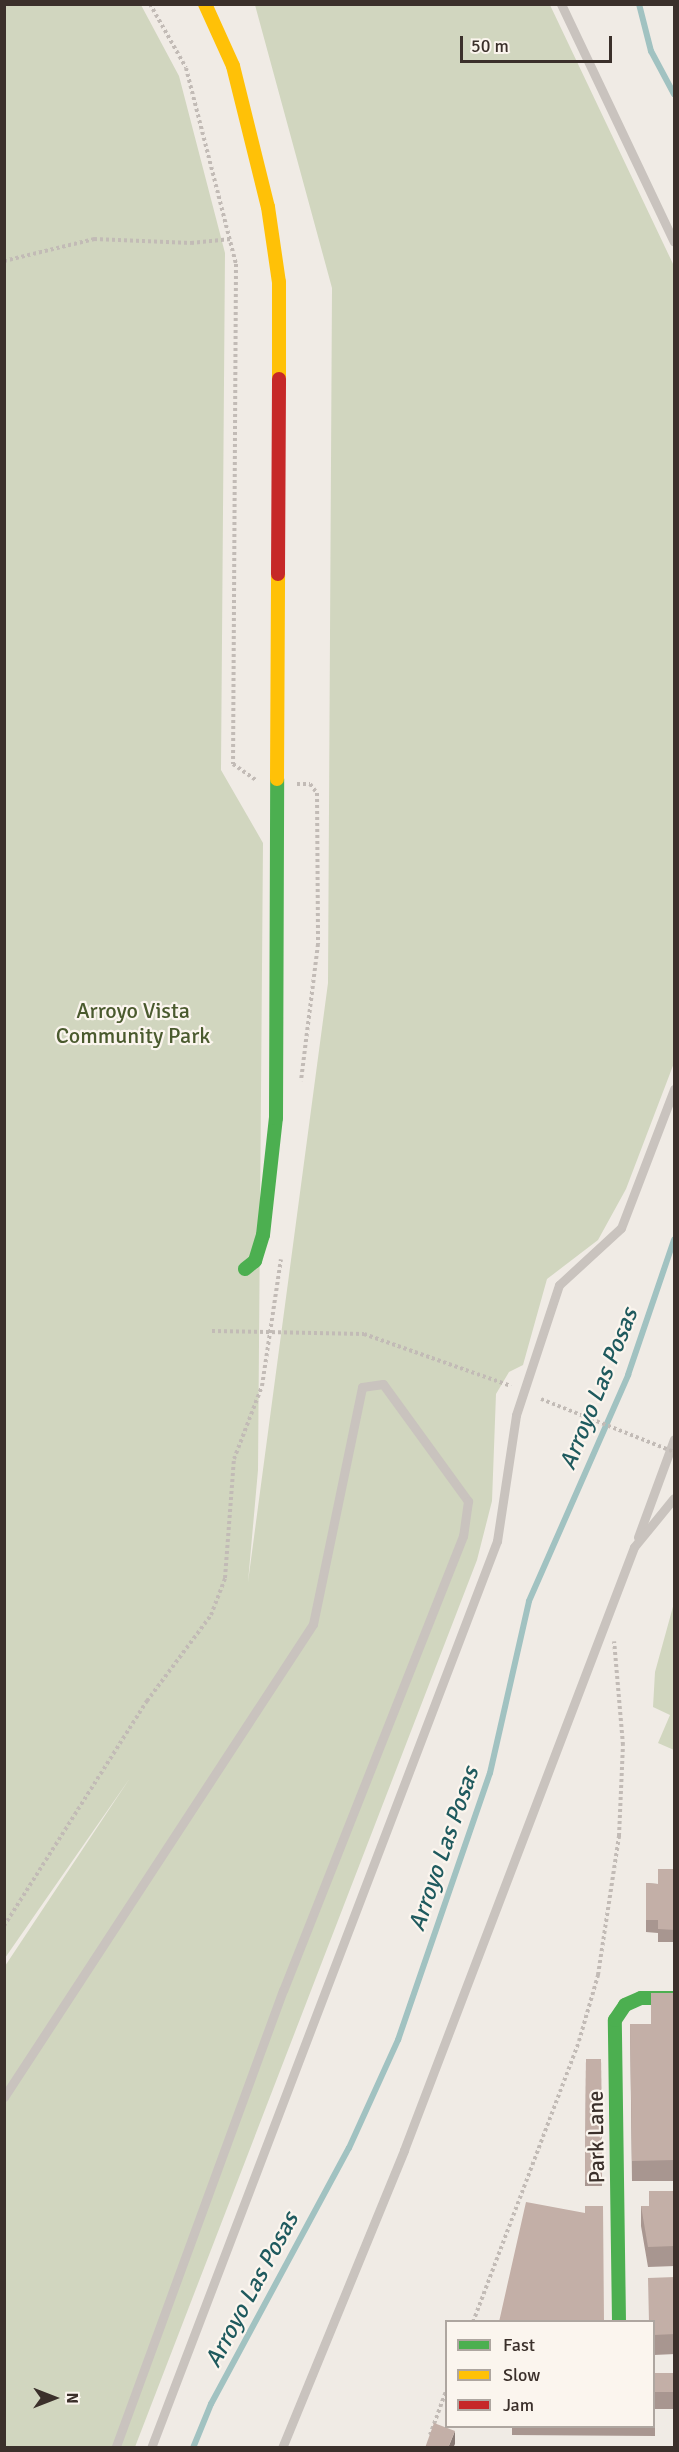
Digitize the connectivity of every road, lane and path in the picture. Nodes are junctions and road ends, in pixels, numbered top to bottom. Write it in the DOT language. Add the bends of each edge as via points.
graph roads {
  1 [pos="205,4"];
  2 [pos="561,4"];
  3 [pos="231,239"];
  4 [pos="675,242"];
  5 [pos="4,261"];
  6 [pos="675,1089"];
  7 [pos="245,1269"];
  8 [pos="274,1328"];
  9 [pos="212,1330"];
  10 [pos="523,1391"];
  11 [pos="675,1438"];
  12 [pos="675,1452"];
  13 [pos="675,1498"];
  14 [pos="634,1547"];
  15 [pos="611,1608"];
  16 [pos="4,1926"];
  17 [pos="675,1998"];
  18 [pos="4,2097"];
  19 [pos="474,2320"];
  20 [pos="618,2320"];
  21 [pos="445,2396"];
  22 [pos="115,2448"];
  23 [pos="151,2448"];
  24 [pos="282,2448"];
  25 [pos="425,2448"];
  1 -- 7 [label="street" via="233,66 268,207 279,282 276,1118 263,1235 255,1261"];
  2 -- 4 [label="lane"];
  3 -- 5 [label="path" via="191,243 94,239"];
  6 -- 10 [label="lane" via="621,1228 559,1285"];
  8 -- 9 [label="path"];
  8 -- 10 [label="path" via="364,1334"];
  8 -- 16 [label="path" via="262,1386 234,1459 225,1578 211,1615 147,1701"];
  10 -- 12 [label="path, bridge"];
  10 -- 23 [label="lane" via="497,1541"];
  11 -- 14 [label="lane"];
  13 -- 14 [label="lane"];
  14 -- 15 [label="lane"];
  15 -- 19 [label="path" via="623,1745 619,1836 598,1975 579,2041"];
  15 -- 24 [label="lane" via="404,2150"];
  17 -- 20 [label="street, Park Lane" via="641,1998 625,2005 615,2020"];
  18 -- 22 [label="lane" via="313,1624 362,1387 382,1384 468,1501 463,1536 283,1990"];
  21 -- 25 [label="path"];
}
